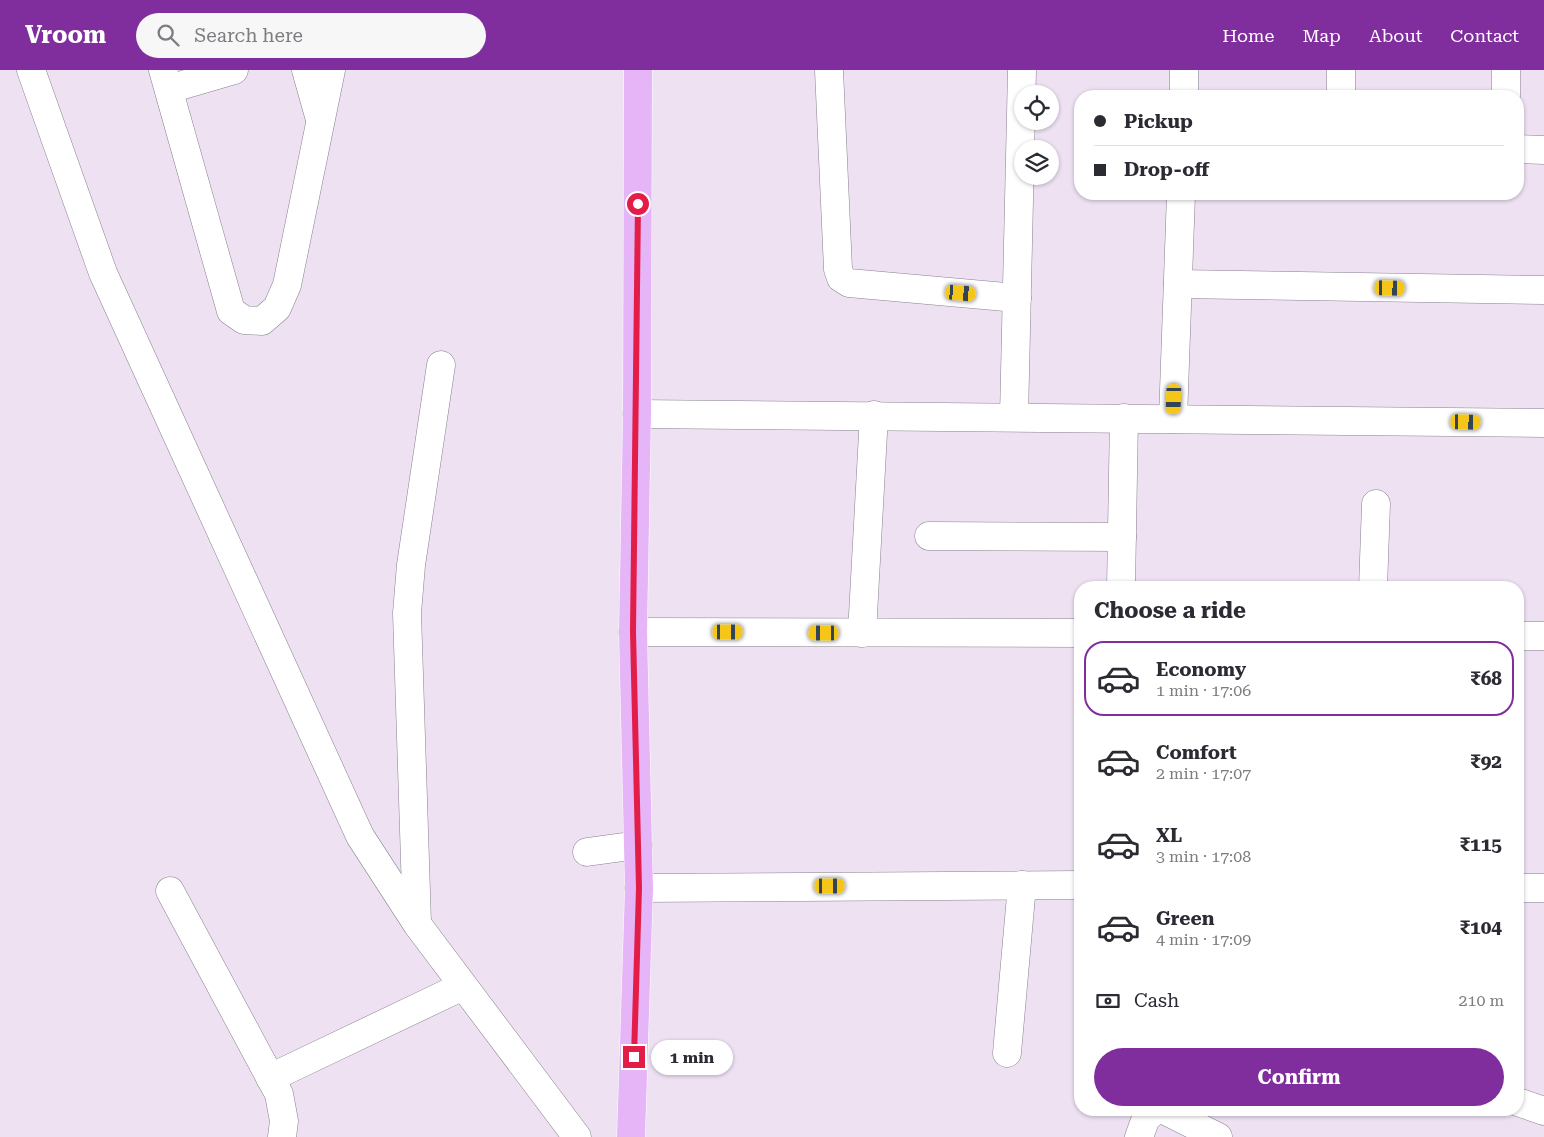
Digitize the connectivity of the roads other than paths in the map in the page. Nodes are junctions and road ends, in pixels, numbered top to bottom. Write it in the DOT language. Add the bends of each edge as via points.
graph roads {
  1 [pos="31,70"];
  2 [pos="234,70"];
  3 [pos="306,70"];
  4 [pos="330,70"];
  5 [pos="638,70"];
  6 [pos="829,70"];
  7 [pos="1022,70"];
  8 [pos="1184,70"];
  9 [pos="1341,70"];
  10 [pos="1506,70"];
  11 [pos="166,80"];
  12 [pos="1184,90"];
  13 [pos="1341,90"];
  14 [pos="1506,90"];
  15 [pos="320,120"];
  16 [pos="1524,149"];
  17 [pos="1544,150"];
  18 [pos="1180,200"];
  19 [pos="1178,284"];
  20 [pos="1544,290"];
  21 [pos="1017,298"];
  22 [pos="441,365"];
  23 [pos="637,414"];
  24 [pos="874,415"];
  25 [pos="1014,417"];
  26 [pos="1124,418"];
  27 [pos="1173,419"];
  28 [pos="1544,423"];
  29 [pos="1376,504"];
  30 [pos="929,536"];
  31 [pos="1122,537"];
  32 [pos="1121,581"];
  33 [pos="1373,581"];
  34 [pos="633,632"];
  35 [pos="862,633"];
  36 [pos="1074,633"];
  37 [pos="1524,636"];
  38 [pos="1544,636"];
  39 [pos="638,845"];
  40 [pos="587,852"];
  41 [pos="1022,885"];
  42 [pos="1074,885"];
  43 [pos="639,888"];
  44 [pos="1524,888"];
  45 [pos="1544,888"];
  46 [pos="170,891"];
  47 [pos="417,924"];
  48 [pos="463,986"];
  49 [pos="1007,1053"];
  50 [pos="270,1078"];
  51 [pos="1524,1104"];
  52 [pos="1544,1111"];
  53 [pos="1148,1116"];
  54 [pos="1176,1116"];
  55 [pos="282,1137"];
  56 [pos="577,1137"];
  57 [pos="631,1137"];
  58 [pos="1139,1137"];
  59 [pos="1218,1137"];
  1 -- 47 [label="street" via="103,273 360,836"];
  2 -- 11 [label="street"];
  3 -- 15 [label="street"];
  4 -- 15 [label="street"];
  5 -- 23 [label="main road"];
  6 -- 21 [label="street" via="840,278 849,283"];
  7 -- 21 [label="street"];
  8 -- 12 [label="street"];
  9 -- 13 [label="street"];
  10 -- 14 [label="street"];
  11 -- 15 [label="street" via="232,311 244,320 262,321 277,308 287,285"];
  16 -- 17 [label="street"];
  18 -- 19 [label="street"];
  19 -- 20 [label="street"];
  19 -- 27 [label="street"];
  21 -- 25 [label="street"];
  22 -- 47 [label="street" via="411,565 407,613"];
  23 -- 24 [label="street"];
  23 -- 34 [label="main road"];
  24 -- 25 [label="street"];
  24 -- 35 [label="street"];
  25 -- 26 [label="street"];
  26 -- 27 [label="street"];
  26 -- 31 [label="street"];
  27 -- 28 [label="street"];
  29 -- 33 [label="street"];
  30 -- 31 [label="street"];
  31 -- 32 [label="street"];
  34 -- 35 [label="street"];
  34 -- 39 [label="main road"];
  35 -- 36 [label="street"];
  37 -- 38 [label="street"];
  39 -- 40 [label="street"];
  39 -- 43 [label="main road"];
  41 -- 42 [label="street"];
  41 -- 43 [label="street"];
  41 -- 49 [label="street"];
  43 -- 57 [label="main road"];
  44 -- 45 [label="street"];
  46 -- 50 [label="street"];
  47 -- 48 [label="street"];
  48 -- 50 [label="street"];
  48 -- 56 [label="street"];
  50 -- 55 [label="street" via="279,1094 284,1121"];
  51 -- 52 [label="street"];
  53 -- 58 [label="street"];
  54 -- 59 [label="street"];
}
